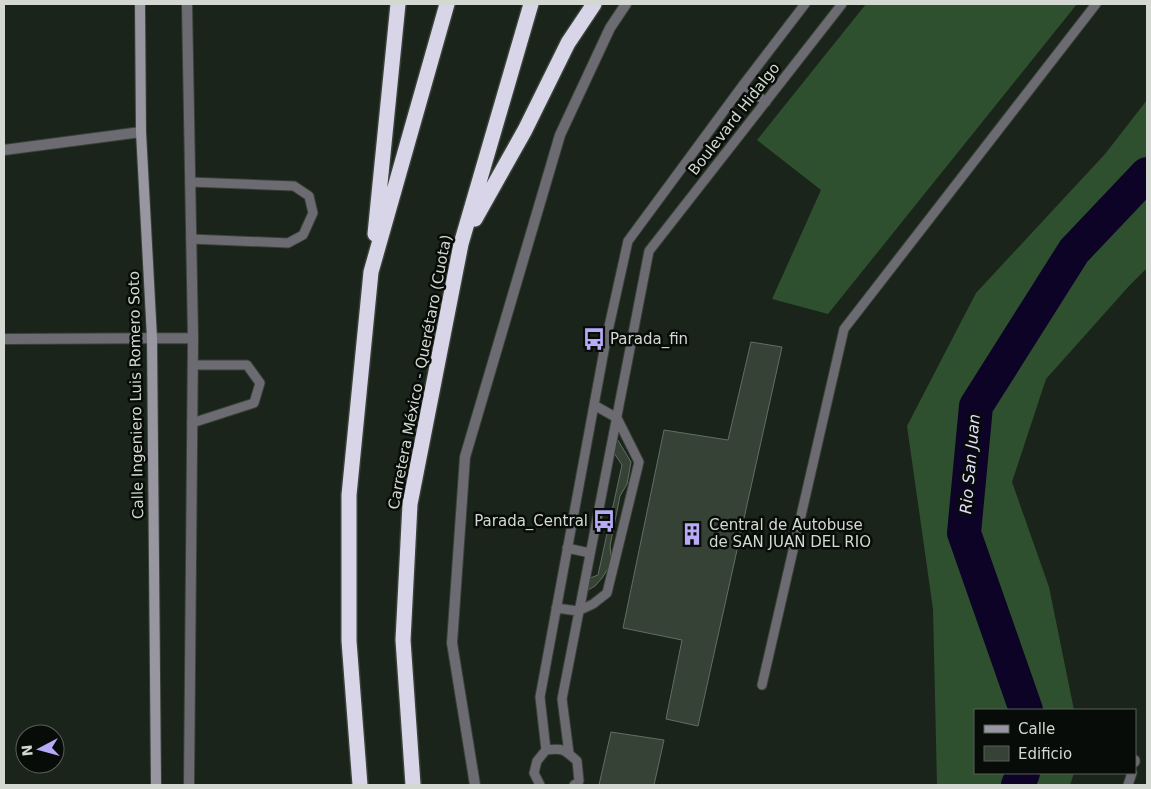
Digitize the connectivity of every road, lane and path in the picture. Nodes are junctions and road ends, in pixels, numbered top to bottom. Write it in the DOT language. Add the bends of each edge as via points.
graph roads {
  1 [pos="140,4"];
  2 [pos="187,4"];
  3 [pos="398,4"];
  4 [pos="447,4"];
  5 [pos="531,4"];
  6 [pos="594,4"];
  7 [pos="626,4"];
  8 [pos="804,4"];
  9 [pos="842,4"];
  10 [pos="1096,4"];
  11 [pos="742,85"];
  12 [pos="766,102"];
  13 [pos="141,132"];
  14 [pos="4,150"];
  15 [pos="190,182"];
  16 [pos="191,240"];
  17 [pos="461,244"];
  18 [pos="371,272"];
  19 [pos="152,338"];
  20 [pos="193,338"];
  21 [pos="4,339"];
  22 [pos="192,365"];
  23 [pos="594,405"];
  24 [pos="617,418"];
  25 [pos="192,423"];
  26 [pos="567,548"];
  27 [pos="590,554"];
  28 [pos="556,608"];
  29 [pos="578,611"];
  30 [pos="762,685"];
  31 [pos="546,750"];
  32 [pos="569,753"];
  33 [pos="156,785"];
  34 [pos="189,785"];
  35 [pos="360,785"];
  36 [pos="413,785"];
  37 [pos="474,785"];
  38 [pos="540,785"];
  39 [pos="574,785"];
  1 -- 13 [label="street, Calle Ingeniero Luis Romero Soto"];
  2 -- 15 [label="street"];
  3 -- 18 [label="highway"];
  4 -- 18 [label="highway"];
  5 -- 17 [label="highway, Carretera México - Querétaro (Cuota)"];
  6 -- 17 [label="highway" via="568,43 525,130"];
  7 -- 37 [label="street" via="610,28 560,135 465,456 452,643"];
  8 -- 11 [label="lane, Boulevard Hidalgo"];
  9 -- 12 [label="lane, Boulevard Hidalgo"];
  10 -- 30 [label="lane" via="844,329"];
  11 -- 12 [label="lane"];
  11 -- 23 [label="lane, Boulevard Hidalgo" via="628,241"];
  12 -- 24 [label="lane, Boulevard Hidalgo" via="649,251"];
  13 -- 14 [label="street"];
  13 -- 19 [label="street, Calle Ingeniero Luis Romero Soto"];
  15 -- 16 [label="street"];
  15 -- 16 [label="lane" via="294,186 309,196 313,214 303,235 288,243"];
  16 -- 20 [label="street"];
  17 -- 36 [label="highway, Carretera México - Querétaro (Cuota)" via="410,504 403,640"];
  18 -- 35 [label="highway" via="349,495 349,640"];
  19 -- 20 [label="street"];
  19 -- 21 [label="street"];
  19 -- 33 [label="street, Calle Ingeniero Luis Romero Soto"];
  20 -- 22 [label="street"];
  22 -- 25 [label="street"];
  22 -- 25 [label="lane" via="246,365 260,383 254,403"];
  23 -- 24 [label="lane"];
  23 -- 26 [label="lane"];
  24 -- 27 [label="lane"];
  24 -- 29 [label="lane" via="639,462 607,593"];
  25 -- 34 [label="street"];
  26 -- 27 [label="lane"];
  26 -- 28 [label="lane"];
  27 -- 29 [label="lane"];
  28 -- 29 [label="lane"];
  28 -- 31 [label="lane" via="540,697"];
  29 -- 32 [label="lane" via="562,699"];
  31 -- 32 [label="lane" via="561,748"];
  31 -- 38 [label="lane" via="537,761 534,773"];
  32 -- 39 [label="lane" via="577,761 578,781"];
}
